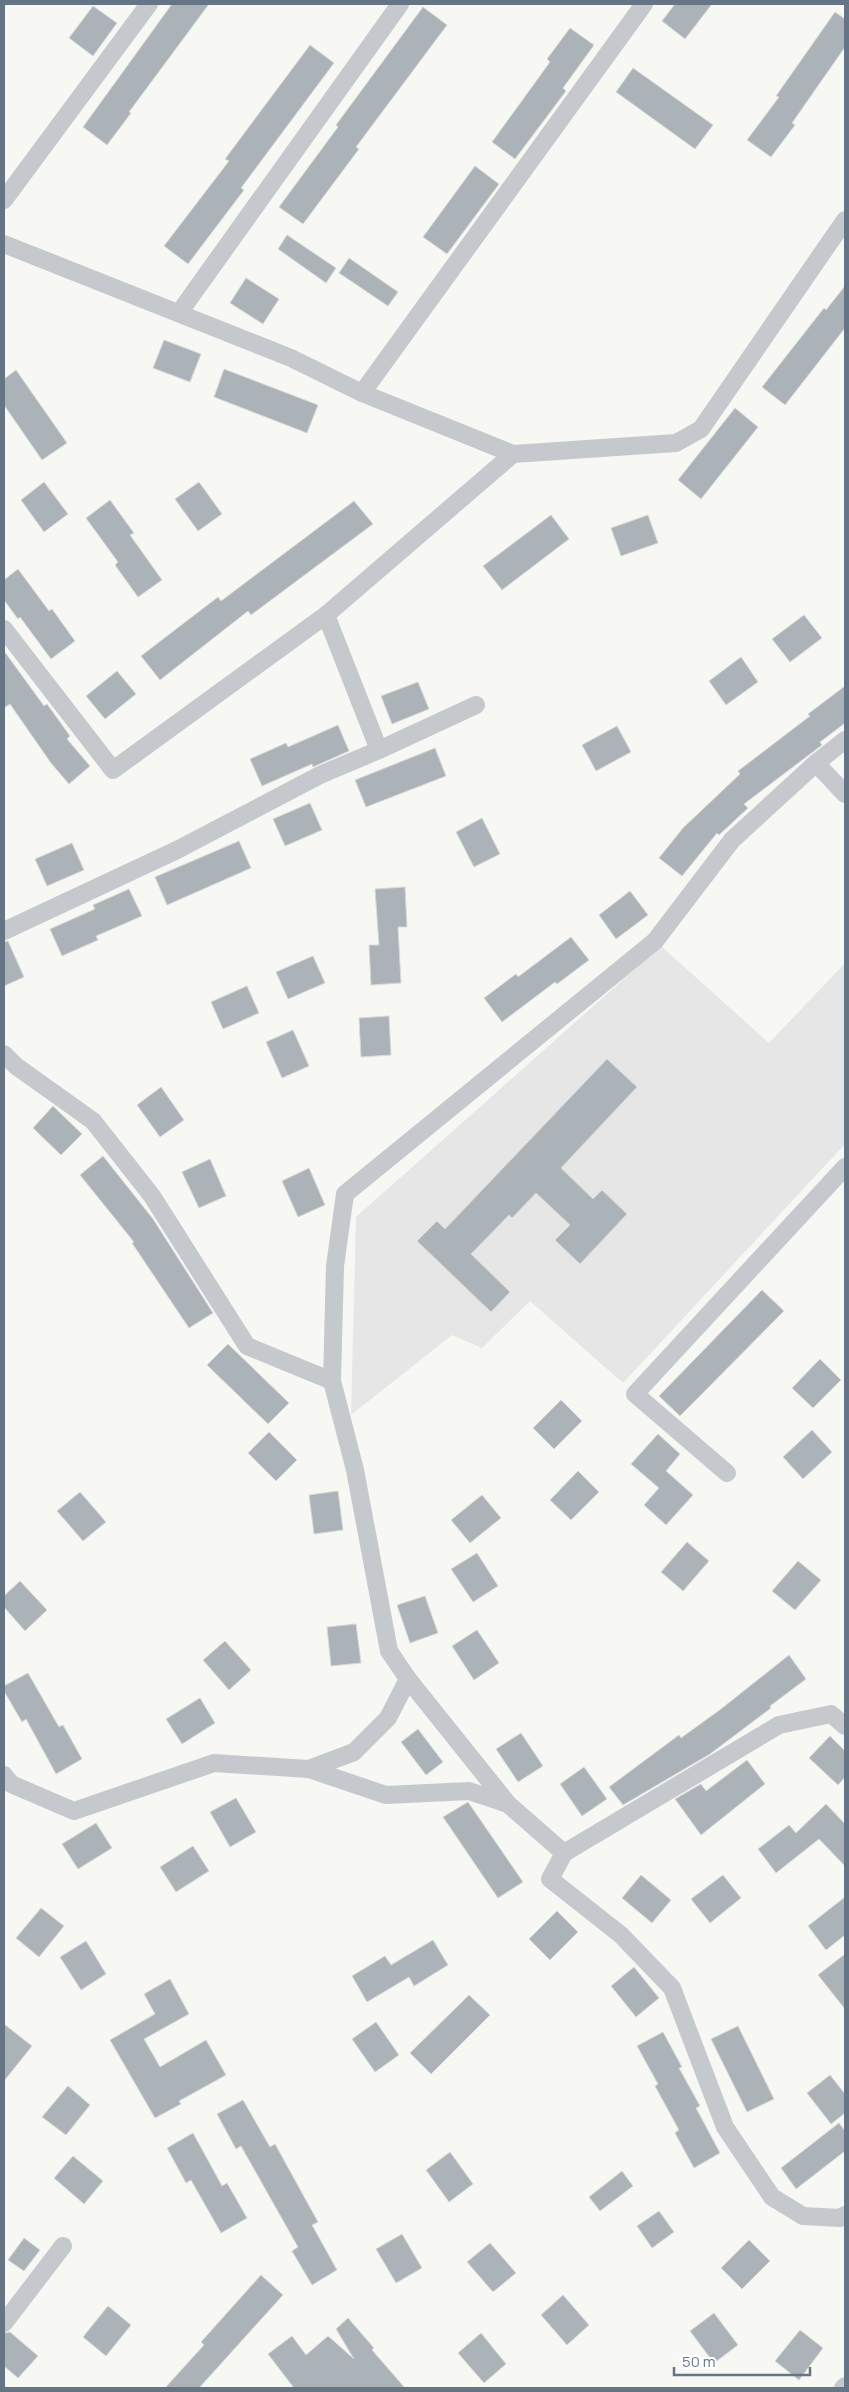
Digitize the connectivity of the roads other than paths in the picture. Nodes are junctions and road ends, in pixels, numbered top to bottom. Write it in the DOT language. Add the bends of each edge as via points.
graph roads {
  1 [pos="149,4"];
  2 [pos="400,4"];
  3 [pos="644,4"];
  4 [pos="4,200"];
  5 [pos="845,220"];
  6 [pos="4,244"];
  7 [pos="179,313"];
  8 [pos="362,393"];
  9 [pos="513,454"];
  10 [pos="326,615"];
  11 [pos="4,629"];
  12 [pos="476,705"];
  13 [pos="845,740"];
  14 [pos="379,750"];
  15 [pos="816,763"];
  16 [pos="845,794"];
  17 [pos="4,931"];
  18 [pos="4,1054"];
  19 [pos="845,1167"];
  20 [pos="332,1381"];
  21 [pos="727,1473"];
  22 [pos="408,1679"];
  23 [pos="845,1726"];
  24 [pos="309,1769"];
  25 [pos="4,1774"];
  26 [pos="508,1804"];
  27 [pos="564,1853"];
  28 [pos="845,2215"];
  29 [pos="62,2246"];
  30 [pos="4,2323"];
  1 -- 4 [label="street"];
  2 -- 7 [label="street"];
  3 -- 8 [label="street"];
  5 -- 9 [label="street" via="701,429 676,443"];
  6 -- 7 [label="street"];
  7 -- 8 [label="street" via="291,358"];
  8 -- 9 [label="street"];
  9 -- 10 [label="street"];
  10 -- 11 [label="street" via="113,770"];
  10 -- 14 [label="street"];
  12 -- 14 [label="street"];
  13 -- 15 [label="street"];
  14 -- 17 [label="street" via="320,775 177,850"];
  15 -- 16 [label="street"];
  15 -- 20 [label="street" via="732,840 655,941 345,1194 335,1266"];
  18 -- 20 [label="street" via="93,1121 152,1196 247,1346"];
  19 -- 21 [label="street" via="635,1394"];
  20 -- 22 [label="street" via="355,1470 389,1651"];
  22 -- 24 [label="street" via="388,1718 354,1752"];
  22 -- 26 [label="street"];
  23 -- 27 [label="street" via="831,1714 779,1725"];
  24 -- 25 [label="street" via="214,1763 74,1811 10,1784"];
  24 -- 26 [label="street" via="386,1795 469,1791"];
  26 -- 27 [label="street"];
  27 -- 28 [label="street" via="550,1879 621,1935 672,1988 724,2127 772,2197 803,2216 840,2218"];
  29 -- 30 [label="street"];
}
